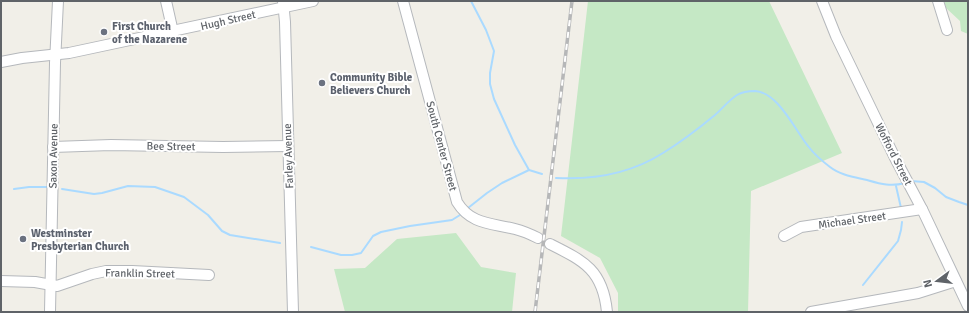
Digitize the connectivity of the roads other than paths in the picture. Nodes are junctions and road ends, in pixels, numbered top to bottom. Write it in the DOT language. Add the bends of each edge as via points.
graph roads {
  1 [pos="58,1"];
  2 [pos="166,1"];
  3 [pos="313,1"];
  4 [pos="403,1"];
  5 [pos="822,1"];
  6 [pos="938,1"];
  7 [pos="283,4"];
  8 [pos="948,30"];
  9 [pos="173,32"];
  10 [pos="56,54"];
  11 [pos="1,62"];
  12 [pos="288,146"];
  13 [pos="54,147"];
  14 [pos="922,209"];
  15 [pos="784,236"];
  16 [pos="538,238"];
  17 [pos="550,244"];
  18 [pos="209,275"];
  19 [pos="1,281"];
  20 [pos="956,281"];
  21 [pos="50,284"];
  22 [pos="968,306"];
  23 [pos="50,312"];
  24 [pos="293,312"];
  25 [pos="607,312"];
  26 [pos="811,312"];
  1 -- 10 [label="street, Saxon Avenue"];
  2 -- 9 [label="street"];
  3 -- 7 [label="street, Hugh Street"];
  4 -- 16 [label="street, South Center Street" via="461,208 476,220 517,229"];
  5 -- 14 [label="street, Wofford Street" via="836,36"];
  6 -- 8 [label="street"];
  7 -- 9 [label="street, Hugh Street"];
  7 -- 12 [label="street, Farley Avenue"];
  9 -- 10 [label="street, Hugh Street"];
  10 -- 11 [label="street, Hugh Street"];
  10 -- 13 [label="street, Saxon Avenue"];
  12 -- 13 [label="street, Bee Street"];
  12 -- 24 [label="street, Farley Avenue"];
  13 -- 21 [label="street, Saxon Avenue"];
  14 -- 15 [label="street, Michael Street" via="801,227"];
  14 -- 20 [label="street, Wofford Street"];
  17 -- 25 [label="street" via="583,262 593,272 601,284"];
  18 -- 21 [label="street, Franklin Street" via="106,271 60,285"];
  19 -- 21 [label="street, Franklin Street"];
  20 -- 22 [label="street, Wofford Street"];
  20 -- 26 [label="street" via="918,293"];
  21 -- 23 [label="street, Saxon Avenue"];
}
